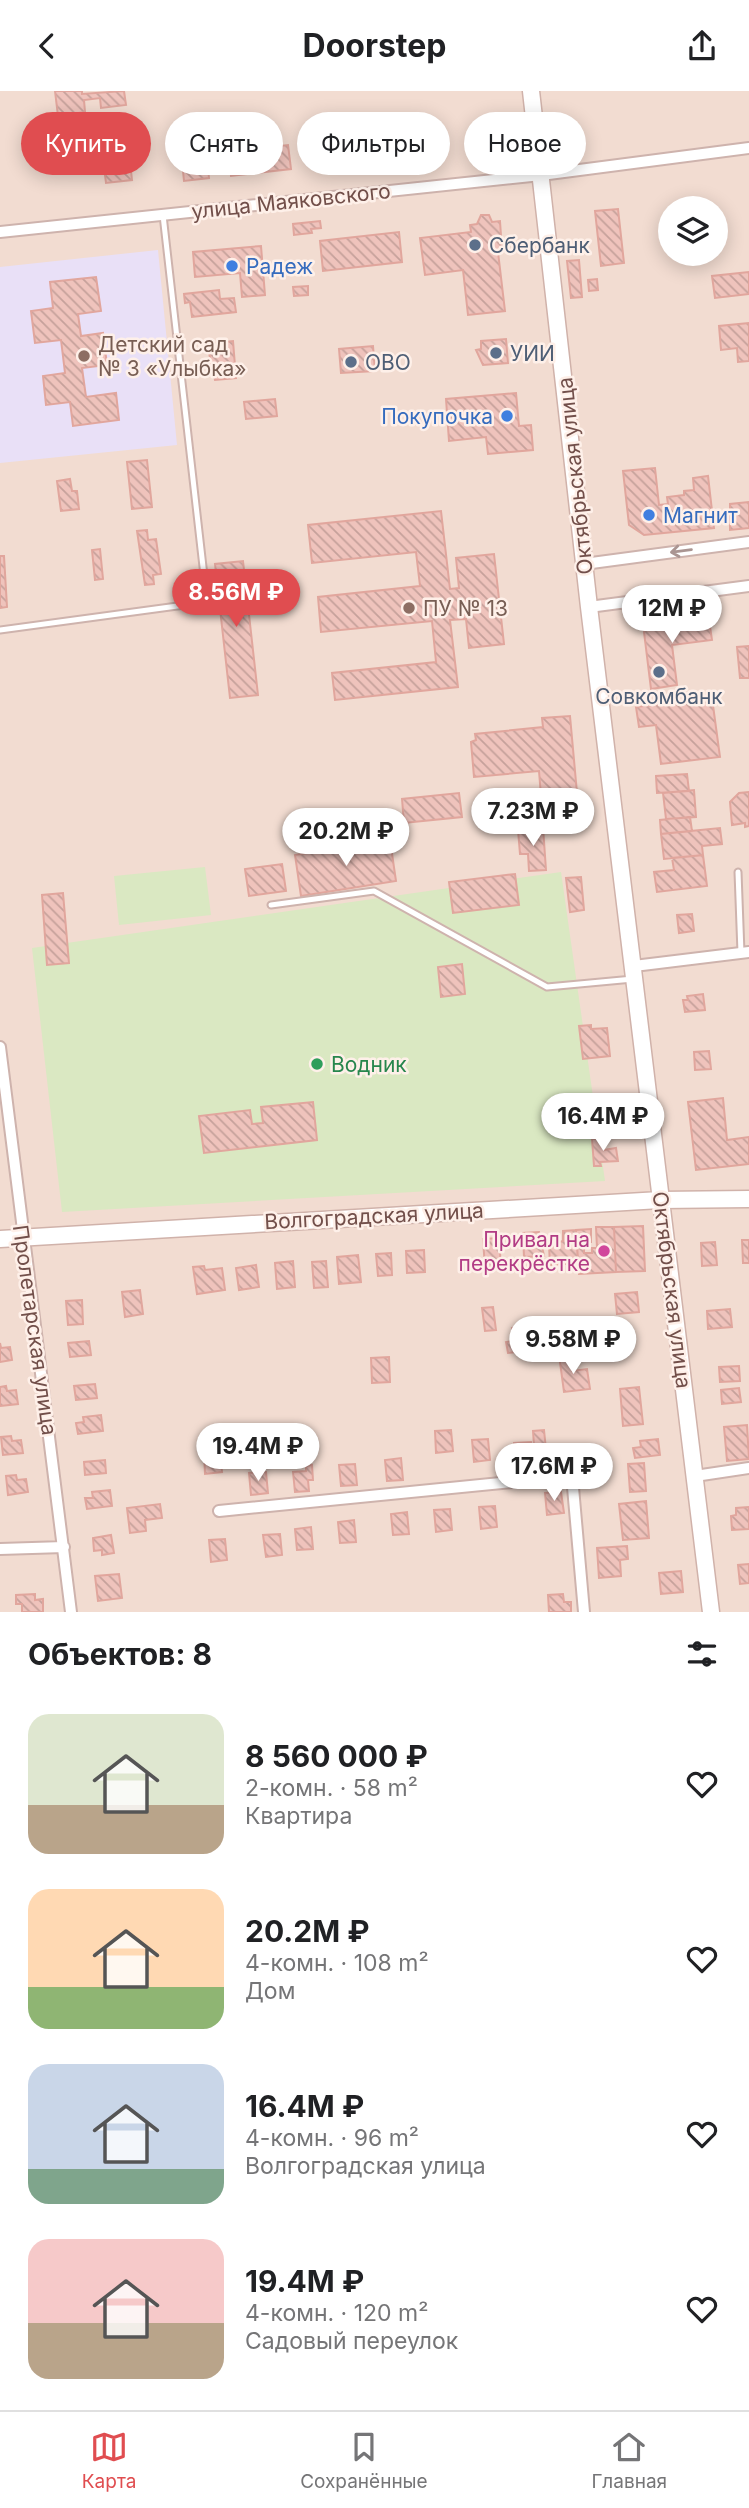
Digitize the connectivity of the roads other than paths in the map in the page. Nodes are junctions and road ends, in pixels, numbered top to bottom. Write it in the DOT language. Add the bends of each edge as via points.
graph roads {
  1 [pos="531,91"];
  2 [pos="534,112"];
  3 [pos="749,148"];
  4 [pos="586,169"];
  5 [pos="541,175"];
  6 [pos="163,215"];
  7 [pos="0,232"];
  8 [pos="749,542"];
  9 [pos="584,564"];
  10 [pos="749,586"];
  11 [pos="589,607"];
  12 [pos="0,630"];
  13 [pos="738,872"];
  14 [pos="271,905"];
  15 [pos="745,952"];
  16 [pos="635,972"];
  17 [pos="0,1047"];
  18 [pos="749,1199"];
  19 [pos="660,1200"];
  20 [pos="22,1236"];
  21 [pos="0,1239"];
  22 [pos="749,1468"];
  23 [pos="695,1476"];
  24 [pos="219,1511"];
  25 [pos="64,1546"];
  26 [pos="0,1549"];
  27 [pos="71,1612"];
  28 [pos="584,1612"];
  29 [pos="710,1612"];
  1 -- 2 [label="main road, Октябрьская улица"];
  3 -- 4 [label="street, улица Маяковского"];
  5 -- 6 [label="street, улица Маяковского"];
  5 -- 9 [label="main road, Октябрьская улица"];
  6 -- 7 [label="street, улица Маяковского"];
  6 -- 12 [label="lane" via="207,602"];
  8 -- 9 [label="street, one-way"];
  9 -- 11 [label="main road, Октябрьская улица"];
  10 -- 11 [label="street"];
  11 -- 16 [label="main road, Октябрьская улица"];
  13 -- 15 [label="lane"];
  14 -- 16 [label="lane" via="374,891 547,987"];
  15 -- 16 [label="street"];
  16 -- 19 [label="main road, Октябрьская улица"];
  17 -- 20 [label="street, Пролетарская улица"];
  18 -- 19 [label="main road, Волгоградская улица"];
  19 -- 20 [label="main road, Волгоградская улица"];
  19 -- 23 [label="main road, Октябрьская улица"];
  20 -- 21 [label="main road, Волгоградская улица"];
  20 -- 25 [label="street, Пролетарская улица"];
  22 -- 23 [label="street"];
  23 -- 29 [label="main road, Октябрьская улица"];
  24 -- 28 [label="street" via="572,1476"];
  25 -- 26 [label="street"];
  25 -- 27 [label="street, Пролетарская улица"];
}
